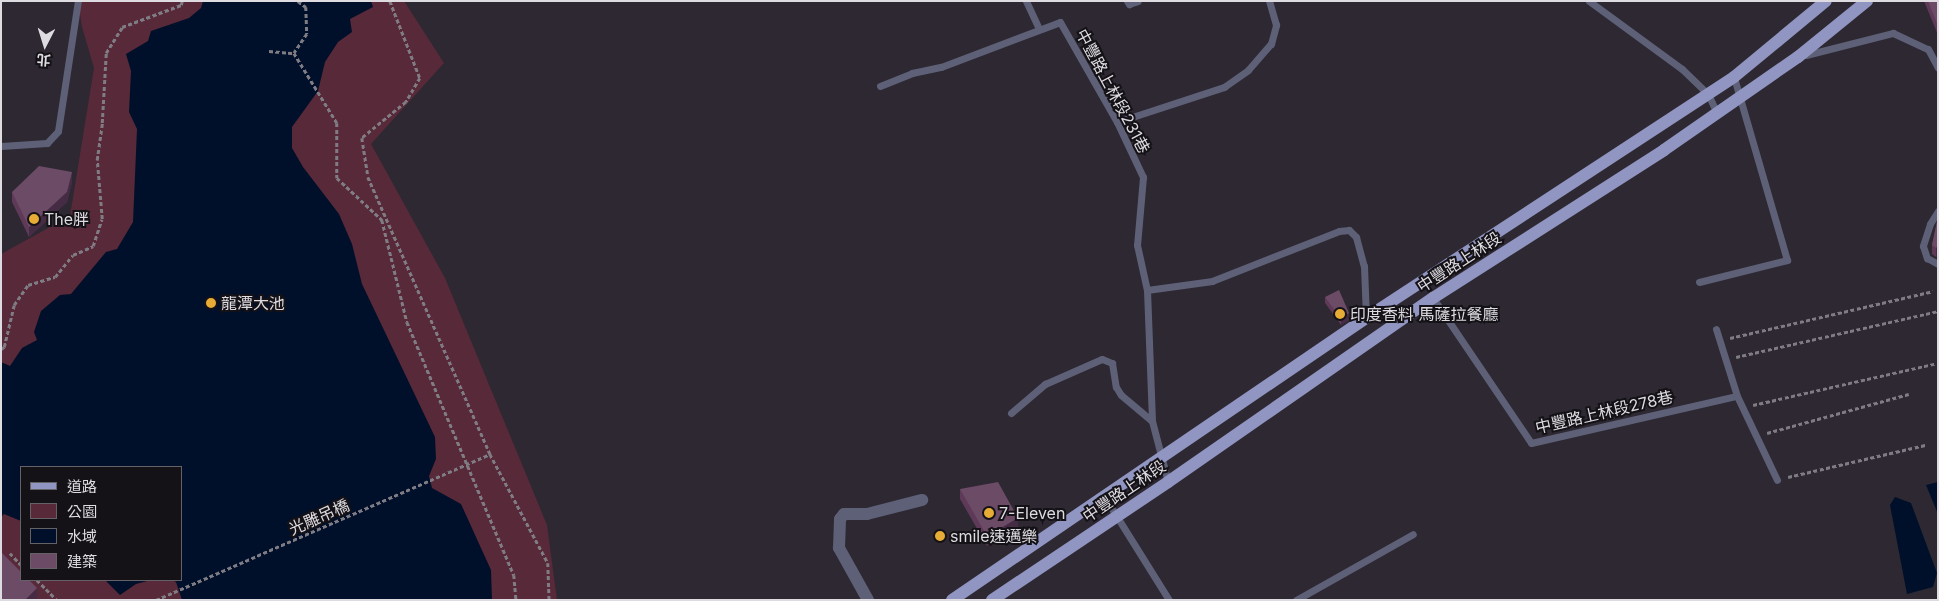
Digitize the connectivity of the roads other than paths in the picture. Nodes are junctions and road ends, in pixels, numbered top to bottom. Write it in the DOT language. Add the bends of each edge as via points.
graph roads {
  1 [pos="78,1"];
  2 [pos="1026,1"];
  3 [pos="1127,1"];
  4 [pos="1138,1"];
  5 [pos="1269,1"];
  6 [pos="1589,1"];
  7 [pos="1826,1"];
  8 [pos="1867,1"];
  9 [pos="1039,29"];
  10 [pos="1798,56"];
  11 [pos="1938,68"];
  12 [pos="1734,77"];
  13 [pos="880,86"];
  14 [pos="1708,94"];
  15 [pos="1741,95"];
  16 [pos="1716,111"];
  17 [pos="1117,122"];
  18 [pos="1,146"];
  19 [pos="1938,211"];
  20 [pos="1938,264"];
  21 [pos="1699,282"];
  22 [pos="1147,290"];
  23 [pos="1433,298"];
  24 [pos="1366,318"];
  25 [pos="1716,328"];
  26 [pos="1736,396"];
  27 [pos="1011,413"];
  28 [pos="1152,421"];
  29 [pos="1160,458"];
  30 [pos="1777,480"];
  31 [pos="1168,482"];
  32 [pos="1104,496"];
  33 [pos="922,500"];
  34 [pos="1117,515"];
  35 [pos="1413,534"];
  36 [pos="868,600"];
  37 [pos="952,600"];
  38 [pos="992,600"];
  39 [pos="1169,600"];
  40 [pos="1296,600"];
  1 -- 18 [label="lane" via="58,131 47,142"];
  2 -- 9 [label="lane"];
  3 -- 4 [label="lane" via="1129,4"];
  5 -- 17 [label="lane" via="1276,25 1271,44 1248,70 1224,87"];
  6 -- 14 [label="lane" via="1682,69"];
  7 -- 12 [label="main road, 中豐路上林段"];
  8 -- 10 [label="main road, 中豐路上林段"];
  9 -- 13 [label="lane, 中豐路上林段231巷" via="941,67 912,72"];
  9 -- 17 [label="lane, 中豐路上林段231巷" via="1060,22"];
  10 -- 11 [label="lane" via="1893,33 1928,49"];
  10 -- 15 [label="main road, 中豐路上林段"];
  12 -- 14 [label="main road, 中豐路上林段"];
  12 -- 15 [label="lane"];
  14 -- 16 [label="lane"];
  14 -- 24 [label="main road, 中豐路上林段"];
  15 -- 16 [label="main road, 中豐路上林段"];
  15 -- 21 [label="lane" via="1787,260"];
  16 -- 23 [label="main road, 中豐路上林段" via="1664,150"];
  17 -- 22 [label="lane, 中豐路上林段231巷" via="1143,177 1137,245"];
  19 -- 20 [label="lane" via="1923,246 1927,258"];
  22 -- 24 [label="lane" via="1212,281 1339,231 1349,230 1356,237 1364,266"];
  22 -- 28 [label="lane, 中豐路上林段231巷"];
  23 -- 26 [label="lane, 中豐路上林段278巷" via="1531,442"];
  23 -- 31 [label="main road, 中豐路上林段"];
  24 -- 29 [label="main road, 中豐路上林段"];
  25 -- 26 [label="lane"];
  26 -- 30 [label="lane"];
  27 -- 28 [label="lane" via="1045,384 1102,359 1112,363 1116,387 1121,395"];
  28 -- 29 [label="lane, 中豐路上林段231巷"];
  29 -- 31 [label="lane, 中豐路上林段231巷"];
  29 -- 32 [label="main road, 中豐路上林段"];
  31 -- 34 [label="main road, 中豐路上林段"];
  32 -- 34 [label="lane"];
  32 -- 37 [label="main road, 中豐路上林段"];
  33 -- 36 [label="street" via="867,514 844,514 840,519 839,548"];
  34 -- 38 [label="main road, 中豐路上林段"];
  34 -- 39 [label="lane"];
  35 -- 40 [label="lane"];
}
